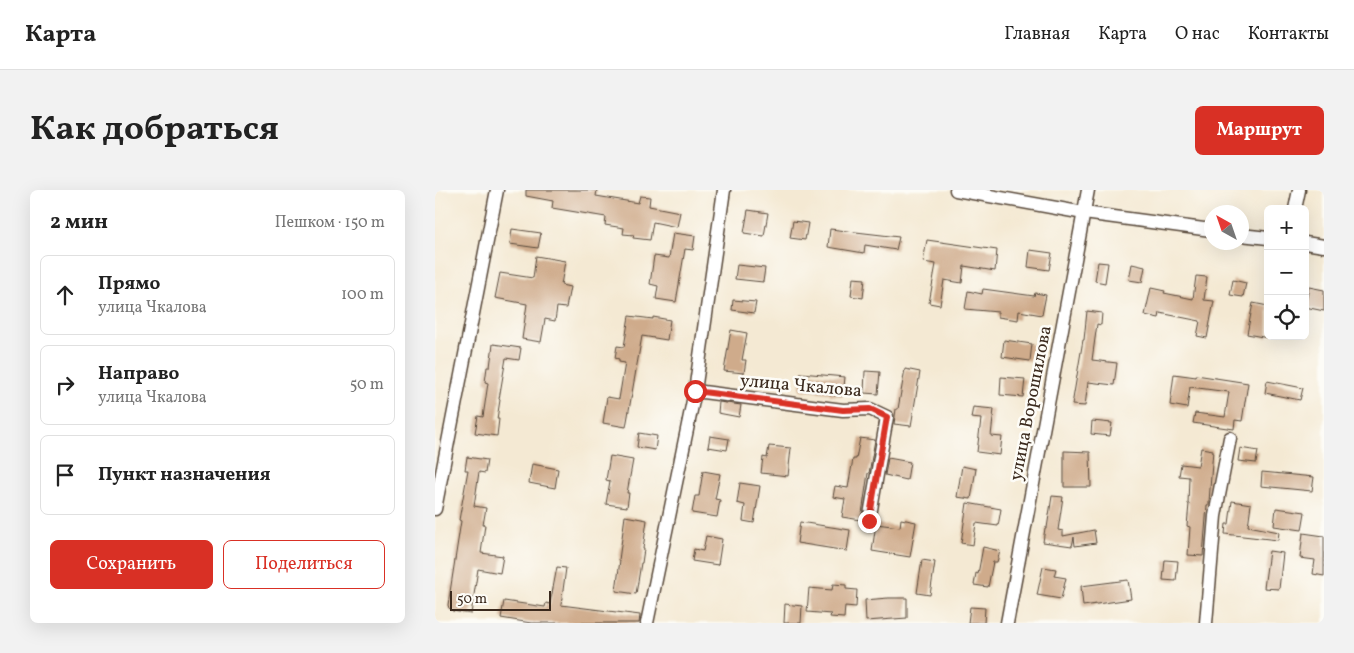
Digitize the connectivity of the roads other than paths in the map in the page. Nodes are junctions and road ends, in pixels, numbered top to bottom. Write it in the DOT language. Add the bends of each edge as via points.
graph roads {
  1 [pos="497,190"];
  2 [pos="724,190"];
  3 [pos="956,190"];
  4 [pos="1088,190"];
  5 [pos="1299,190"];
  6 [pos="1296,205"];
  7 [pos="1084,213"];
  8 [pos="1204,229"];
  9 [pos="1249,235"];
  10 [pos="1264,237"];
  11 [pos="1309,244"];
  12 [pos="1324,246"];
  13 [pos="695,391"];
  14 [pos="1230,438"];
  15 [pos="435,509"];
  16 [pos="869,521"];
  17 [pos="647,623"];
  18 [pos="1007,623"];
  19 [pos="1206,623"];
  1 -- 15 [label="street"];
  2 -- 13 [label="street"];
  3 -- 7 [label="street"];
  4 -- 7 [label="street, улица Ворошилова"];
  5 -- 6 [label="street"];
  7 -- 8 [label="street"];
  7 -- 18 [label="street, улица Ворошилова"];
  9 -- 10 [label="street"];
  11 -- 12 [label="street"];
  13 -- 16 [label="street, улица Чкалова" via="843,410 870,409 887,417"];
  13 -- 17 [label="street"];
  14 -- 19 [label="street" via="1215,516"];
}
